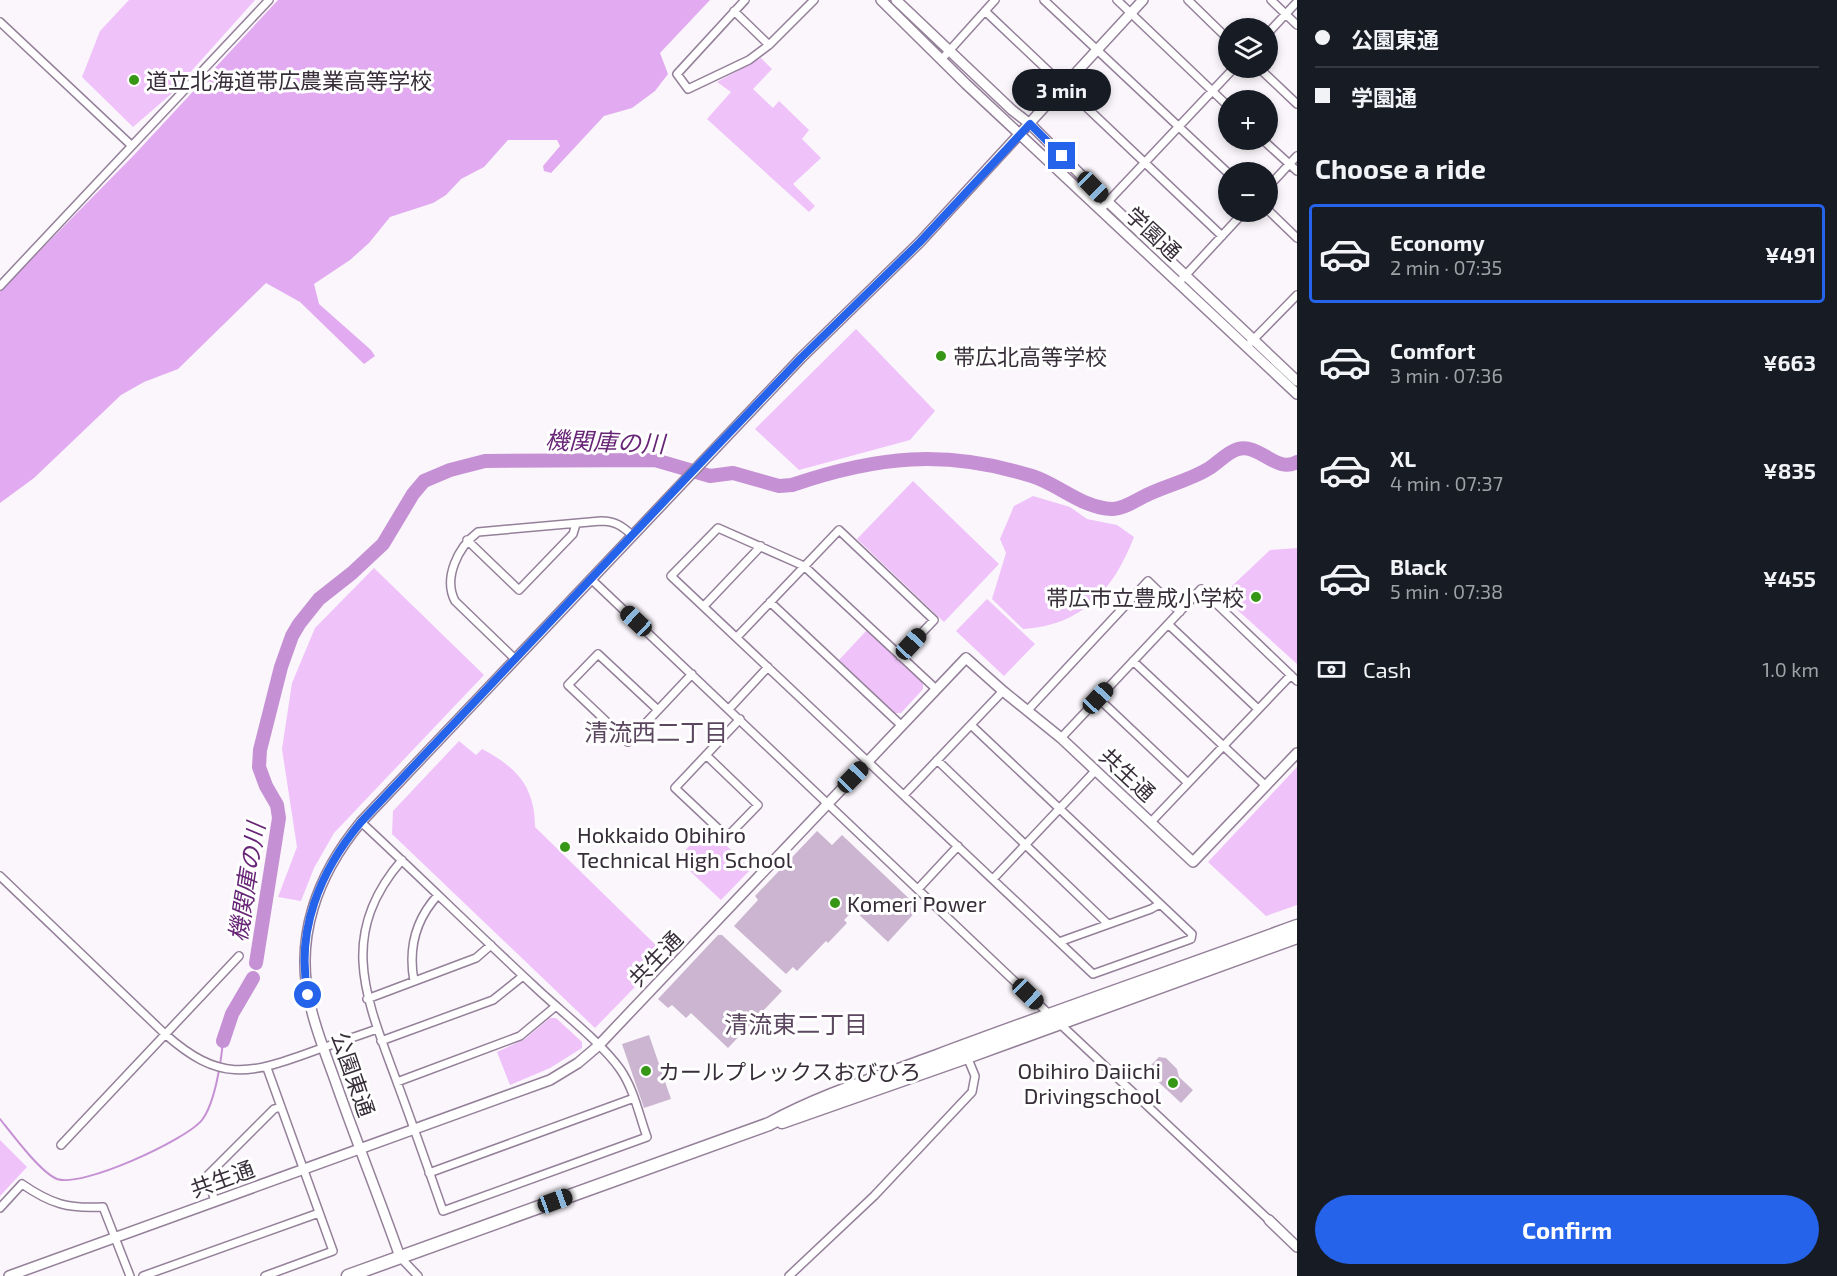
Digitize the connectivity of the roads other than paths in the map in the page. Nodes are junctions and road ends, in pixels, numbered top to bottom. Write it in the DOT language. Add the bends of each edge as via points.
graph roads {
  1 [pos="270,0"];
  2 [pos="745,0"];
  3 [pos="814,0"];
  4 [pos="881,0"];
  5 [pos="896,0"];
  6 [pos="995,0"];
  7 [pos="1044,0"];
  8 [pos="1117,0"];
  9 [pos="1143,0"];
  10 [pos="1188,0"];
  11 [pos="1271,0"];
  12 [pos="1297,2"];
  13 [pos="735,11"];
  14 [pos="985,11"];
  15 [pos="1131,13"];
  16 [pos="1285,14"];
  17 [pos="0,22"];
  18 [pos="1278,22"];
  19 [pos="1297,25"];
  20 [pos="1218,29"];
  21 [pos="769,45"];
  22 [pos="1096,49"];
  23 [pos="949,51"];
  24 [pos="941,60"];
  25 [pos="1224,78"];
  26 [pos="1270,78"];
  27 [pos="1064,85"];
  28 [pos="1212,90"];
  29 [pos="1218,96"];
  30 [pos="1297,104"];
  31 [pos="1030,124"];
  32 [pos="1179,126"];
  33 [pos="1020,133"];
  34 [pos="131,145"];
  35 [pos="1274,150"];
  36 [pos="1297,156"];
  37 [pos="1146,162"];
  38 [pos="1218,163"];
  39 [pos="1289,164"];
  40 [pos="1297,171"];
  41 [pos="1278,176"];
  42 [pos="1108,202"];
  43 [pos="1100,210"];
  44 [pos="1278,220"];
  45 [pos="1235,222"];
  46 [pos="1222,236"];
  47 [pos="1297,238"];
  48 [pos="1182,279"];
  49 [pos="0,286"];
  50 [pos="1297,295"];
  51 [pos="1254,340"];
  52 [pos="1246,347"];
  53 [pos="1296,385"];
  54 [pos="576,524"];
  55 [pos="632,534"];
  56 [pos="467,540"];
  57 [pos="761,546"];
  58 [pos="804,566"];
  59 [pos="591,579"];
  60 [pos="770,602"];
  61 [pos="704,606"];
  62 [pos="1180,612"];
  63 [pos="1168,624"];
  64 [pos="737,637"];
  65 [pos="900,656"];
  66 [pos="515,659"];
  67 [pos="1133,661"];
  68 [pos="768,667"];
  69 [pos="692,674"];
  70 [pos="1291,675"];
  71 [pos="1297,681"];
  72 [pos="936,689"];
  73 [pos="1003,691"];
  74 [pos="1098,698"];
  75 [pos="729,709"];
  76 [pos="1258,709"];
  77 [pos="658,710"];
  78 [pos="1027,711"];
  79 [pos="740,719"];
  80 [pos="971,724"];
  81 [pos="902,726"];
  82 [pos="1061,738"];
  83 [pos="1223,746"];
  84 [pos="1297,753"];
  85 [pos="706,755"];
  86 [pos="937,760"];
  87 [pos="868,761"];
  88 [pos="1096,770"];
  89 [pos="1188,783"];
  90 [pos="1266,786"];
  91 [pos="904,795"];
  92 [pos="828,803"];
  93 [pos="1060,809"];
  94 [pos="361,822"];
  95 [pos="1151,822"];
  96 [pos="1026,844"];
  97 [pos="957,846"];
  98 [pos="402,860"];
  99 [pos="0,876"];
  100 [pos="993,879"];
  101 [pos="918,889"];
  102 [pos="438,895"];
  103 [pos="1160,904"];
  104 [pos="1108,924"];
  105 [pos="1297,926"];
  106 [pos="1297,937"];
  107 [pos="1059,942"];
  108 [pos="491,945"];
  109 [pos="239,956"];
  110 [pos="523,976"];
  111 [pos="414,981"];
  112 [pos="367,999"];
  113 [pos="556,1006"];
  114 [pos="1055,1019"];
  115 [pos="377,1029"];
  116 [pos="165,1034"];
  117 [pos="381,1041"];
  118 [pos="598,1046"];
  119 [pos="324,1047"];
  120 [pos="965,1052"];
  121 [pos="267,1068"];
  122 [pos="397,1082"];
  123 [pos="634,1098"];
  124 [pos="282,1107"];
  125 [pos="414,1130"];
  126 [pos="62,1145"];
  127 [pos="358,1148"];
  128 [pos="303,1169"];
  129 [pos="429,1173"];
  130 [pos="215,1201"];
  131 [pos="0,1208"];
  132 [pos="319,1213"];
  133 [pos="1269,1220"];
  134 [pos="116,1237"];
  135 [pos="1297,1247"];
  136 [pos="400,1257"];
  137 [pos="9,1276"];
  138 [pos="130,1276"];
  139 [pos="143,1276"];
  140 [pos="265,1276"];
  141 [pos="348,1276"];
  142 [pos="418,1276"];
  143 [pos="789,1276"];
  1 -- 34 [label="street"];
  2 -- 13 [label="street"];
  3 -- 21 [label="street"];
  4 -- 24 [label="street, 学園通"];
  5 -- 23 [label="street, 学園通"];
  6 -- 14 [label="street"];
  7 -- 22 [label="street"];
  8 -- 15 [label="street"];
  9 -- 15 [label="street, 公園東通"];
  10 -- 20 [label="street"];
  11 -- 16 [label="street"];
  12 -- 16 [label="street"];
  13 -- 21 [label="street"];
  13 -- 21 [label="street" via="677,74 688,89 749,60"];
  14 -- 23 [label="street"];
  14 -- 27 [label="street"];
  15 -- 22 [label="street, 公園東通"];
  15 -- 28 [label="street"];
  16 -- 18 [label="street"];
  16 -- 19 [label="street"];
  17 -- 34 [label="street"];
  22 -- 27 [label="street, 公園東通"];
  22 -- 32 [label="street"];
  23 -- 24 [label="street"];
  23 -- 31 [label="street, 学園通"];
  24 -- 33 [label="street, 学園通"];
  25 -- 28 [label="street"];
  26 -- 30 [label="street"];
  27 -- 31 [label="street, 公園東通"];
  27 -- 37 [label="street"];
  28 -- 29 [label="street"];
  28 -- 32 [label="street"];
  31 -- 33 [label="street, 公園東通"];
  31 -- 42 [label="street, 学園通"];
  32 -- 37 [label="street"];
  32 -- 38 [label="street"];
  33 -- 43 [label="street, 学園通"];
  33 -- 55 [label="street, 公園東通" via="920,242 801,358"];
  34 -- 49 [label="street"];
  35 -- 39 [label="street"];
  36 -- 39 [label="street"];
  37 -- 42 [label="street"];
  37 -- 46 [label="street"];
  39 -- 40 [label="street"];
  39 -- 41 [label="street"];
  42 -- 43 [label="street"];
  42 -- 48 [label="street, 学園通"];
  43 -- 48 [label="street, 学園通"];
  44 -- 47 [label="street"];
  45 -- 46 [label="street"];
  46 -- 48 [label="street"];
  48 -- 51 [label="street, 学園通"];
  48 -- 52 [label="street, 学園通"];
  50 -- 51 [label="street"];
  51 -- 52 [label="street"];
  51 -- 53 [label="street, 学園通"];
  52 -- 53 [label="street, 学園通"];
  54 -- 55 [label="street" via="612,521"];
  54 -- 56 [label="street" via="478,532"];
  54 -- 56 [label="street" via="573,534 519,590"];
  55 -- 59 [label="street, 公園東通"];
  56 -- 66 [label="street" via="449,582 450,592"];
  57 -- 58 [label="street"];
  57 -- 61 [label="street"];
  57 -- 61 [label="street" via="718,528 671,576"];
  58 -- 60 [label="street"];
  58 -- 65 [label="street"];
  58 -- 65 [label="street" via="839,530 934,620"];
  59 -- 66 [label="street, 公園東通"];
  59 -- 69 [label="street"];
  60 -- 64 [label="street"];
  60 -- 81 [label="street"];
  61 -- 64 [label="street"];
  62 -- 63 [label="street"];
  62 -- 70 [label="street" via="1201,589"];
  62 -- 78 [label="street" via="1148,581"];
  63 -- 67 [label="street"];
  63 -- 76 [label="street"];
  64 -- 68 [label="street"];
  65 -- 72 [label="street"];
  66 -- 94 [label="street, 公園東通"];
  67 -- 74 [label="street"];
  67 -- 83 [label="street"];
  68 -- 75 [label="street"];
  68 -- 87 [label="street"];
  69 -- 75 [label="street"];
  69 -- 77 [label="street"];
  70 -- 71 [label="street"];
  70 -- 76 [label="street"];
  72 -- 73 [label="street, 共生通" via="966,657"];
  72 -- 81 [label="street, 共生通"];
  73 -- 78 [label="street, 共生通"];
  73 -- 80 [label="street"];
  74 -- 82 [label="street"];
  74 -- 89 [label="street"];
  75 -- 79 [label="street"];
  76 -- 83 [label="street"];
  77 -- 77 [label="street" via="628,742 568,685 598,654"];
  78 -- 82 [label="street, 共生通"];
  79 -- 85 [label="street"];
  79 -- 92 [label="street"];
  80 -- 86 [label="street"];
  80 -- 93 [label="street"];
  81 -- 87 [label="street, 共生通"];
  82 -- 88 [label="street, 共生通"];
  83 -- 89 [label="street"];
  83 -- 90 [label="street"];
  84 -- 90 [label="street"];
  85 -- 85 [label="street" via="675,788 727,837 758,805"];
  86 -- 91 [label="street"];
  86 -- 96 [label="street"];
  87 -- 91 [label="street"];
  87 -- 92 [label="street, 共生通"];
  88 -- 93 [label="street"];
  88 -- 95 [label="street, 共生通"];
  89 -- 95 [label="street"];
  90 -- 95 [label="street, 共生通" via="1193,862"];
  91 -- 97 [label="street"];
  92 -- 101 [label="street"];
  92 -- 118 [label="street, 共生通"];
  93 -- 96 [label="street"];
  93 -- 103 [label="street"];
  94 -- 98 [label="street"];
  94 -- 119 [label="street, 公園東通" via="326,871 307,929 306,983"];
  96 -- 100 [label="street"];
  96 -- 104 [label="street"];
  97 -- 100 [label="street"];
  97 -- 101 [label="street"];
  98 -- 102 [label="street"];
  98 -- 112 [label="street" via="388,876 368,918 362,953"];
  99 -- 116 [label="street"];
  100 -- 107 [label="street"];
  101 -- 114 [label="street"];
  102 -- 108 [label="street"];
  102 -- 111 [label="street" via="421,916 414,937"];
  103 -- 104 [label="street"];
  103 -- 107 [label="street" via="1192,934 1191,939 1093,974"];
  104 -- 107 [label="street"];
  105 -- 114 [label="highway"];
  106 -- 114 [label="highway"];
  108 -- 110 [label="street"];
  108 -- 111 [label="street" via="476,958"];
  109 -- 116 [label="street"];
  110 -- 113 [label="street"];
  110 -- 117 [label="street" via="493,1000"];
  111 -- 112 [label="street"];
  112 -- 115 [label="street"];
  113 -- 118 [label="street"];
  113 -- 122 [label="street" via="520,1036"];
  114 -- 120 [label="highway"];
  114 -- 133 [label="street"];
  115 -- 117 [label="street"];
  115 -- 119 [label="street"];
  116 -- 121 [label="street" via="204,1062 235,1069"];
  116 -- 126 [label="street"];
  117 -- 122 [label="street"];
  118 -- 123 [label="street" via="619,1067"];
  118 -- 125 [label="street, 共生通" via="550,1080"];
  119 -- 121 [label="street"];
  119 -- 127 [label="street, 公園東通"];
  120 -- 136 [label="highway" via="852,1087 769,1124"];
  120 -- 143 [label="street" via="975,1076 972,1092 874,1196"];
  121 -- 124 [label="street"];
  122 -- 125 [label="street"];
  123 -- 129 [label="street"];
  123 -- 129 [label="street" via="647,1137 443,1211"];
  124 -- 128 [label="street"];
  124 -- 130 [label="street" via="274,1109 207,1176"];
  125 -- 127 [label="street, 共生通"];
  125 -- 129 [label="street"];
  127 -- 128 [label="street, 共生通"];
  127 -- 136 [label="street, 公園東通"];
  128 -- 130 [label="street, 共生通"];
  128 -- 132 [label="street"];
  130 -- 134 [label="street, 共生通"];
  131 -- 134 [label="street" via="22,1184 62,1206 104,1207"];
  132 -- 139 [label="street"];
  132 -- 140 [label="street" via="333,1251"];
  133 -- 135 [label="street"];
  134 -- 137 [label="street, 共生通"];
  134 -- 138 [label="street"];
  136 -- 141 [label="highway"];
  136 -- 142 [label="street"];
}
